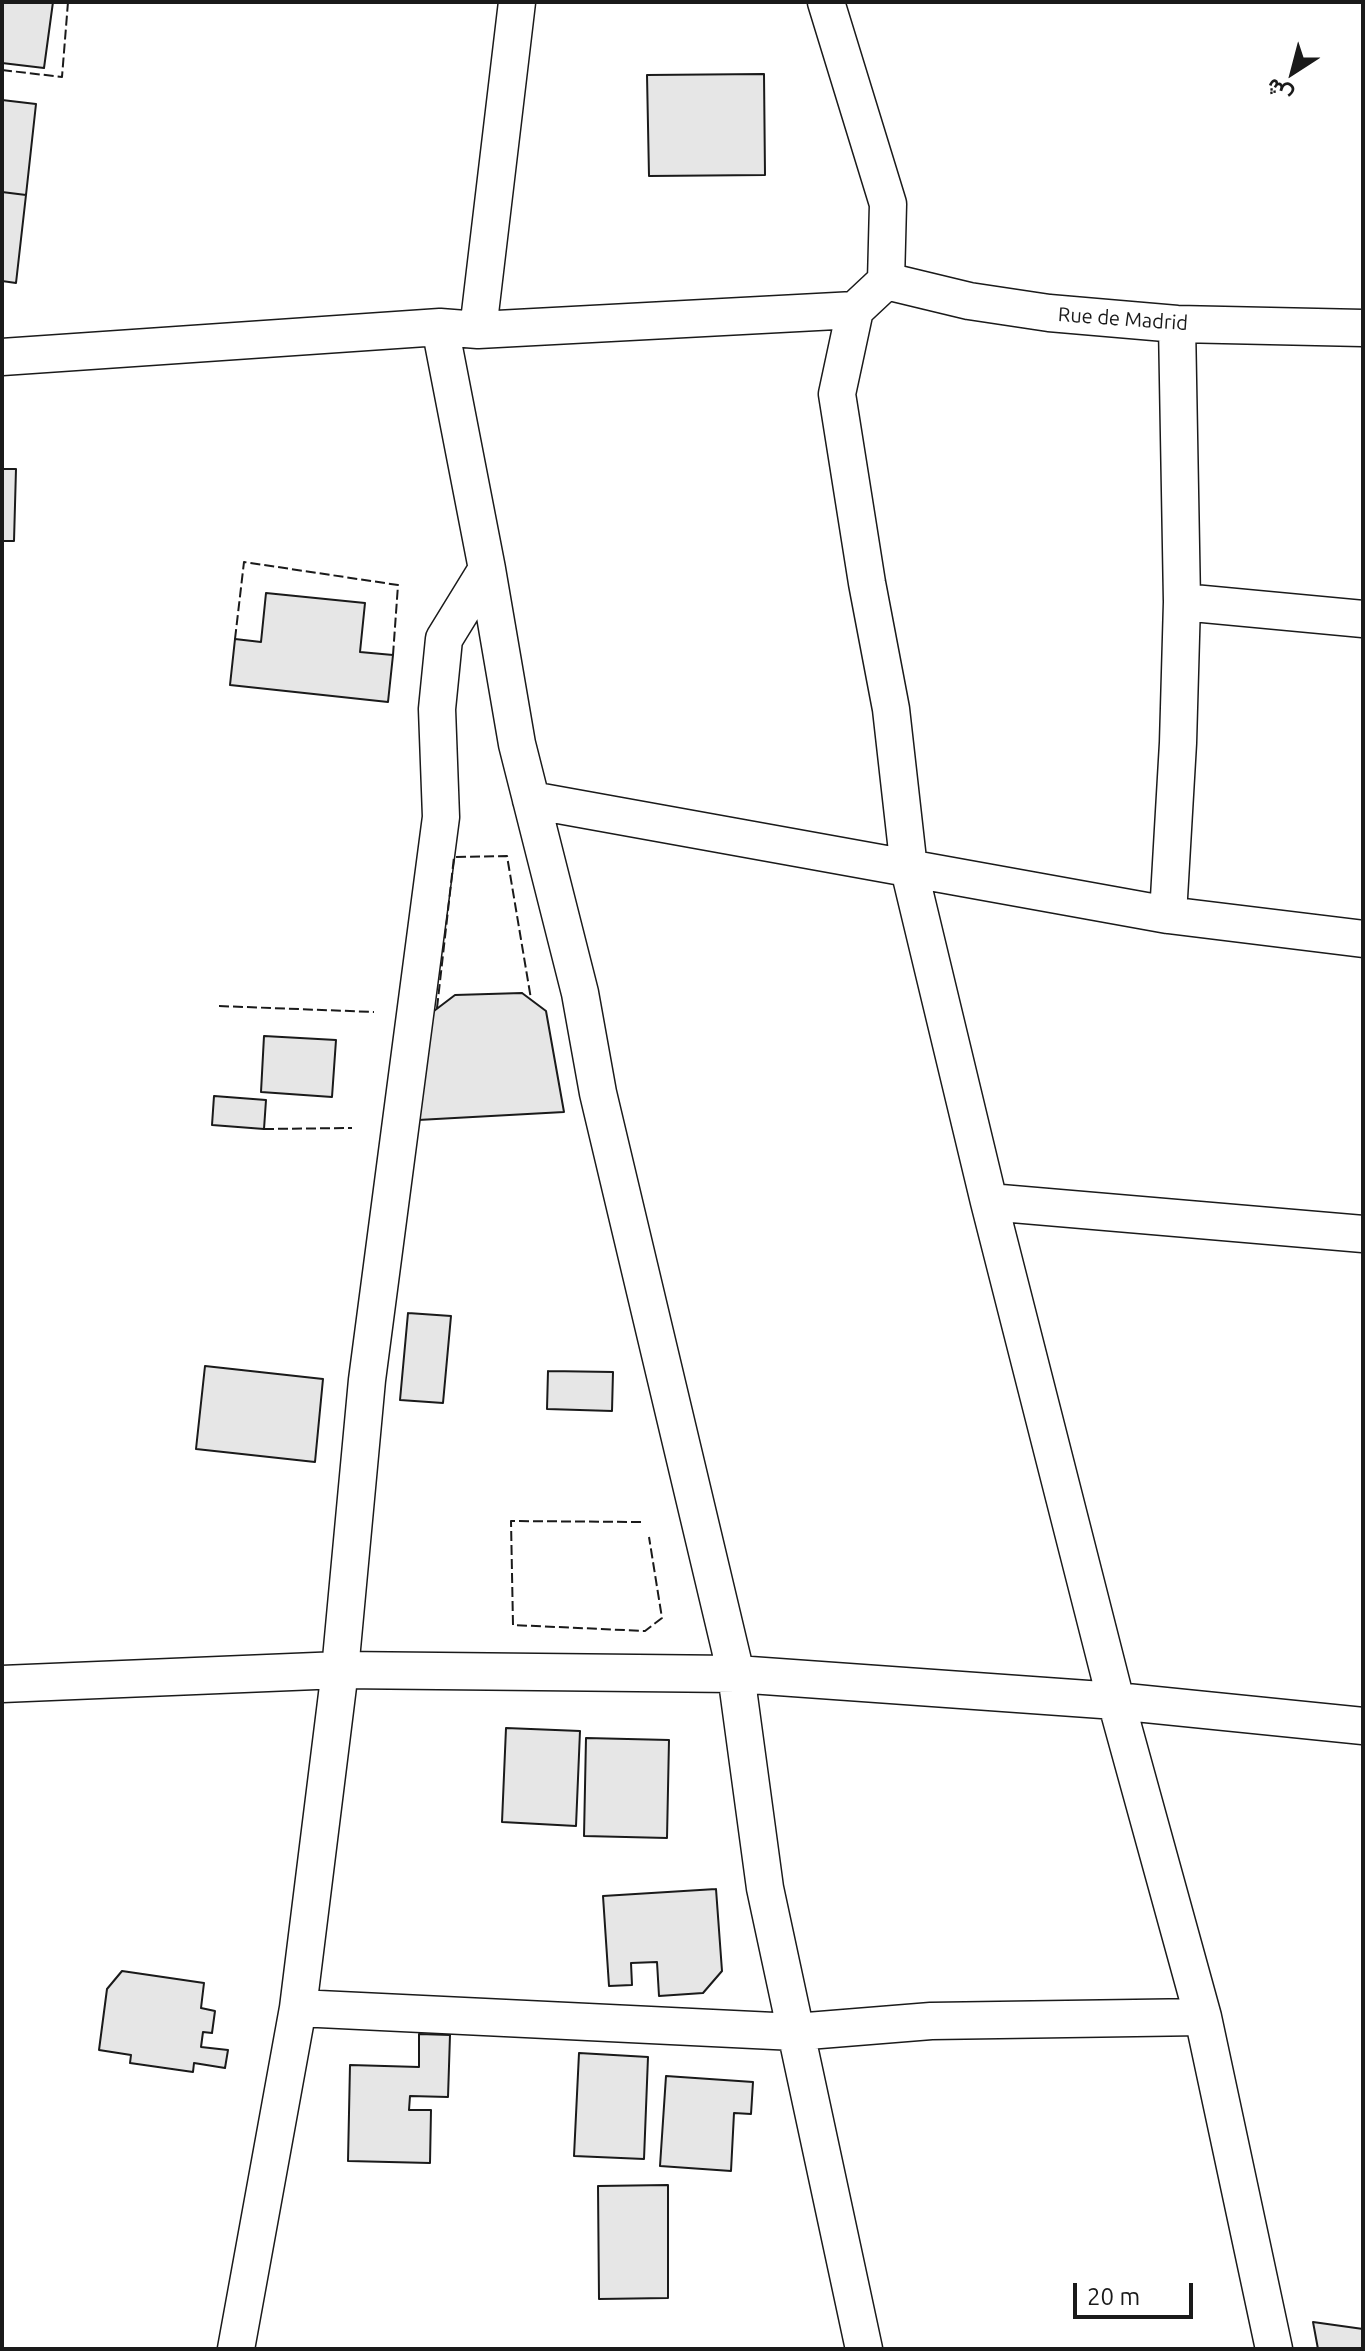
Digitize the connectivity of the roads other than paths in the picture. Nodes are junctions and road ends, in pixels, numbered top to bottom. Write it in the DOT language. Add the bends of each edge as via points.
graph roads {
  1 [pos="517,2"];
  2 [pos="826,2"];
  3 [pos="886,281"];
  4 [pos="855,310"];
  5 [pos="1177,324"];
  6 [pos="440,327"];
  7 [pos="1363,328"];
  8 [pos="478,330"];
  9 [pos="2,357"];
  10 [pos="487,569"];
  11 [pos="1182,602"];
  12 [pos="1363,619"];
  13 [pos="531,800"];
  14 [pos="909,869"];
  15 [pos="1168,915"];
  16 [pos="1363,939"];
  17 [pos="989,1202"];
  18 [pos="1363,1234"];
  19 [pos="340,1670"];
  20 [pos="736,1674"];
  21 [pos="2,1684"];
  22 [pos="1116,1701"];
  23 [pos="1363,1726"];
  24 [pos="298,2008"];
  25 [pos="1203,2017"];
  26 [pos="795,2032"];
  27 [pos="236,2349"];
  28 [pos="864,2349"];
  29 [pos="1274,2349"];
  1 -- 8 [label="street"];
  2 -- 3 [label="street" via="888,204"];
  3 -- 4 [label="street"];
  3 -- 5 [label="street, Rue de Madrid" via="1024,311"];
  4 -- 8 [label="street"];
  4 -- 14 [label="street" via="837,394 891,709"];
  5 -- 7 [label="street, Rue de Madrid"];
  5 -- 11 [label="street"];
  6 -- 8 [label="street"];
  6 -- 9 [label="street"];
  6 -- 10 [label="street"];
  10 -- 13 [label="street"];
  10 -- 19 [label="street" via="444,639 437,709 441,817 367,1380"];
  11 -- 12 [label="street"];
  11 -- 15 [label="street"];
  13 -- 14 [label="street"];
  13 -- 20 [label="street"];
  14 -- 15 [label="street"];
  14 -- 17 [label="street"];
  15 -- 16 [label="street"];
  17 -- 18 [label="street"];
  17 -- 22 [label="street"];
  19 -- 20 [label="street"];
  19 -- 21 [label="street"];
  19 -- 24 [label="street"];
  20 -- 22 [label="street"];
  20 -- 26 [label="street" via="765,1888"];
  22 -- 23 [label="street"];
  22 -- 25 [label="street"];
  24 -- 26 [label="street"];
  24 -- 27 [label="street"];
  25 -- 26 [label="street" via="931,2021"];
  25 -- 29 [label="street"];
  26 -- 28 [label="street"];
}
